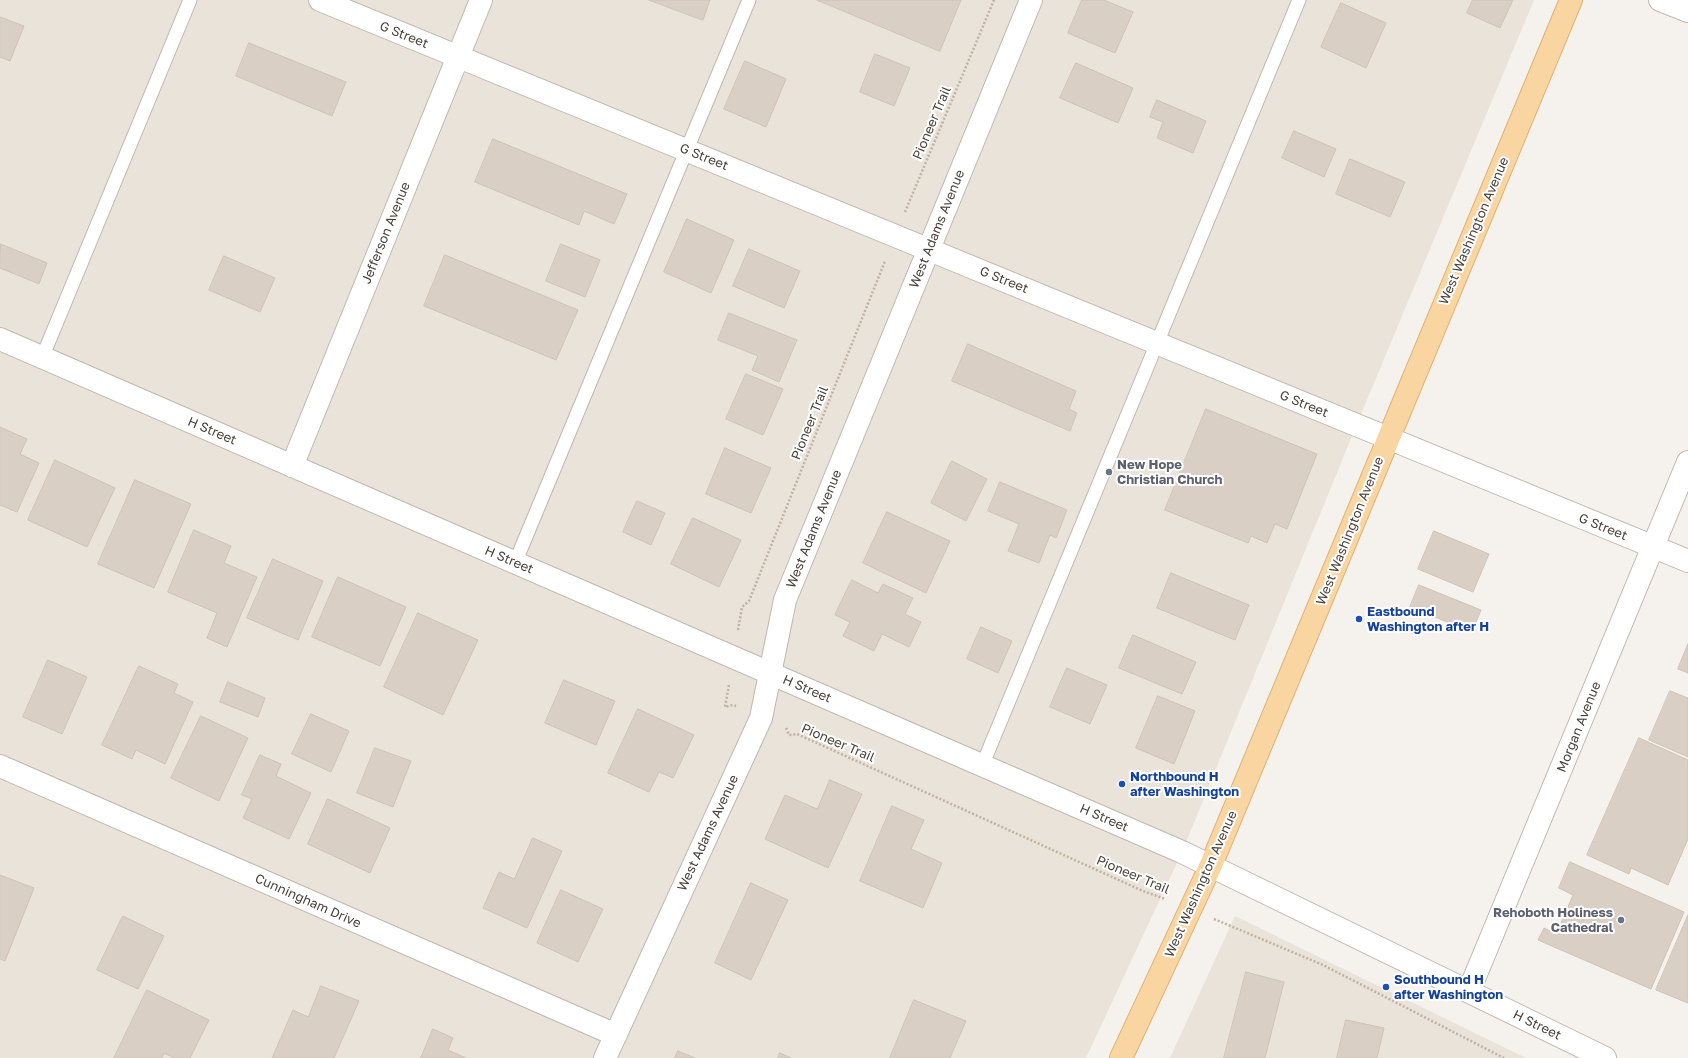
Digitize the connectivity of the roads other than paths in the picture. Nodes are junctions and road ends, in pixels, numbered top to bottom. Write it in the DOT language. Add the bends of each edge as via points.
graph roads {
  1 [pos="190,0"];
  2 [pos="320,0"];
  3 [pos="481,0"];
  4 [pos="749,0"];
  5 [pos="1031,0"];
  6 [pos="1299,0"];
  7 [pos="1571,0"];
  8 [pos="1660,0"];
  9 [pos="1688,11"];
  10 [pos="458,56"];
  11 [pos="687,150"];
  12 [pos="929,249"];
  13 [pos="0,339"];
  14 [pos="1157,344"];
  15 [pos="42,358"];
  16 [pos="1388,438"];
  17 [pos="1688,462"];
  18 [pos="292,466"];
  19 [pos="1653,547"];
  20 [pos="1688,561"];
  21 [pos="515,563"];
  22 [pos="769,673"];
  23 [pos="0,766"];
  24 [pos="982,766"];
  25 [pos="1211,865"];
  26 [pos="1469,991"];
  27 [pos="616,1035"];
  28 [pos="605,1058"];
  29 [pos="1121,1058"];
  30 [pos="1605,1058"];
  1 -- 15 [label="lane"];
  2 -- 10 [label="street, G Street"];
  3 -- 10 [label="street, Jefferson Avenue"];
  4 -- 11 [label="lane"];
  5 -- 12 [label="street, West Adams Avenue"];
  6 -- 14 [label="lane"];
  7 -- 16 [label="main road, West Washington Avenue"];
  8 -- 9 [label="street"];
  10 -- 11 [label="street, G Street"];
  10 -- 18 [label="street, Jefferson Avenue"];
  11 -- 12 [label="street, G Street"];
  11 -- 21 [label="lane"];
  12 -- 14 [label="street, G Street"];
  12 -- 22 [label="street, West Adams Avenue" via="785,600"];
  13 -- 15 [label="street, H Street"];
  14 -- 16 [label="street, G Street"];
  14 -- 24 [label="lane"];
  15 -- 18 [label="street, H Street"];
  16 -- 19 [label="street, G Street"];
  16 -- 25 [label="main road, West Washington Avenue"];
  17 -- 19 [label="street, Morgan Avenue"];
  18 -- 21 [label="street, H Street"];
  19 -- 20 [label="street, G Street"];
  19 -- 26 [label="street, Morgan Avenue"];
  21 -- 22 [label="street, H Street"];
  22 -- 24 [label="street, H Street"];
  22 -- 27 [label="street, West Adams Avenue" via="761,718"];
  23 -- 27 [label="street, Cunningham Drive"];
  24 -- 25 [label="street, H Street"];
  25 -- 26 [label="street, H Street"];
  25 -- 29 [label="main road, West Washington Avenue"];
  26 -- 30 [label="street, H Street"];
  27 -- 28 [label="street, West Adams Avenue"];
}
